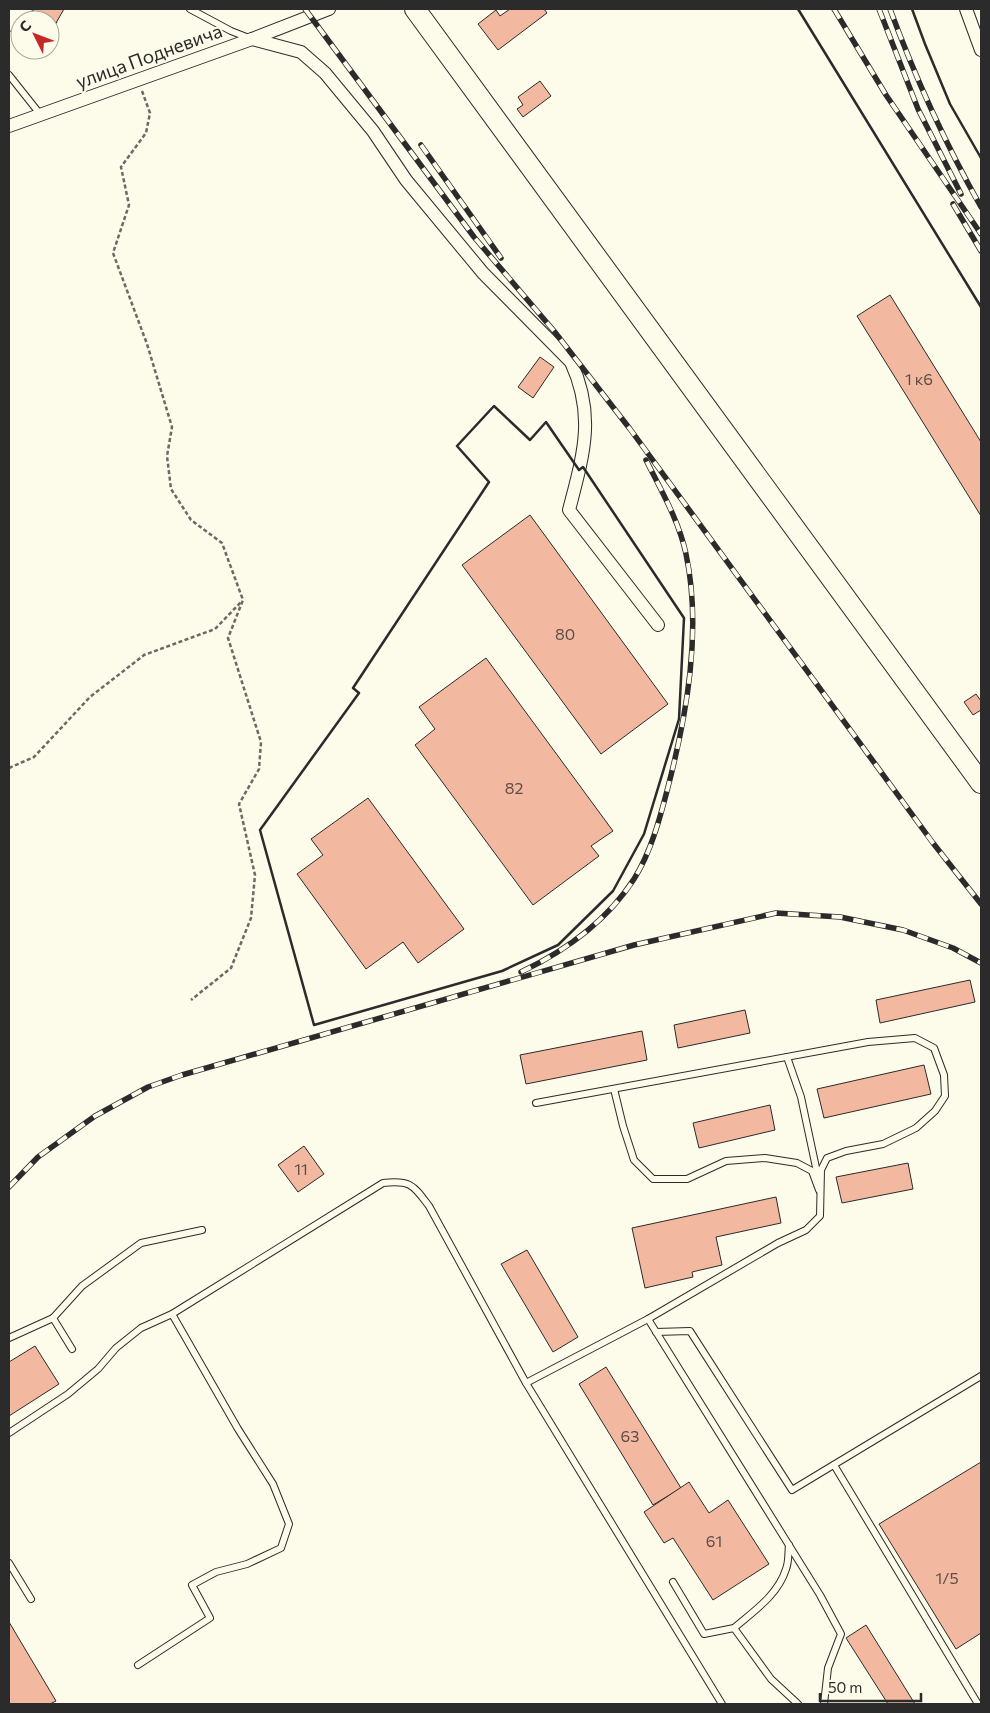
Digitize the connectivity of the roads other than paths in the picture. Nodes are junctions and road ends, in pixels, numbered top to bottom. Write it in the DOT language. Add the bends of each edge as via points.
graph roads {
  1 [pos="190,9"];
  2 [pos="329,9"];
  3 [pos="415,9"];
  4 [pos="966,9"];
  5 [pos="252,39"];
  6 [pos="981,50"];
  7 [pos="9,74"];
  8 [pos="40,114"];
  9 [pos="9,126"];
  10 [pos="658,625"];
  11 [pos="981,783"];
  12 [pos="787,1057"];
  13 [pos="614,1088"];
  14 [pos="536,1103"];
  15 [pos="821,1193"];
  16 [pos="202,1230"];
  17 [pos="172,1314"];
  18 [pos="53,1318"];
  19 [pos="648,1319"];
  20 [pos="656,1332"];
  21 [pos="9,1338"];
  22 [pos="72,1349"];
  23 [pos="981,1376"];
  24 [pos="526,1383"];
  25 [pos="9,1433"];
  26 [pos="834,1464"];
  27 [pos="789,1544"];
  28 [pos="9,1563"];
  29 [pos="673,1582"];
  30 [pos="31,1599"];
  31 [pos="734,1628"];
  32 [pos="138,1665"];
  33 [pos="722,1704"];
  34 [pos="798,1704"];
  35 [pos="824,1704"];
  36 [pos="978,1704"];
  1 -- 5 [label="lane"];
  2 -- 5 [label="street, улица Подневича"];
  3 -- 11 [label="highway"];
  4 -- 6 [label="street"];
  5 -- 8 [label="street, улица Подневича"];
  5 -- 10 [label="street" via="301,52 325,74 483,273 571,362 586,416 580,470 569,510"];
  7 -- 8 [label="lane"];
  8 -- 9 [label="street, улица Подневича"];
  12 -- 13 [label="lane"];
  12 -- 15 [label="lane" via="801,1097"];
  12 -- 15 [label="lane" via="868,1042 915,1038 934,1048 944,1075 945,1096 916,1128 883,1144 827,1158 821,1170"];
  13 -- 14 [label="lane"];
  13 -- 15 [label="lane" via="634,1160 653,1179 687,1180 726,1161 765,1158 798,1162 812,1171"];
  15 -- 19 [label="lane" via="820,1216 806,1230"];
  16 -- 18 [label="lane" via="141,1242 82,1286"];
  17 -- 24 [label="lane" via="383,1183 400,1181 418,1192 429,1206"];
  17 -- 25 [label="lane" via="141,1328 68,1394"];
  17 -- 32 [label="lane" via="273,1484 289,1524 280,1548 247,1564 216,1572 192,1585 210,1618"];
  18 -- 21 [label="lane"];
  18 -- 22 [label="lane"];
  19 -- 20 [label="lane"];
  19 -- 24 [label="lane"];
  20 -- 26 [label="lane" via="690,1331 792,1490"];
  20 -- 27 [label="lane"];
  23 -- 26 [label="lane"];
  24 -- 33 [label="lane"];
  26 -- 36 [label="lane"];
  27 -- 31 [label="lane" via="787,1568 777,1589"];
  27 -- 35 [label="lane" via="841,1634 828,1668"];
  28 -- 30 [label="lane"];
  29 -- 31 [label="lane" via="704,1634"];
  31 -- 34 [label="lane" via="771,1679"];
}
